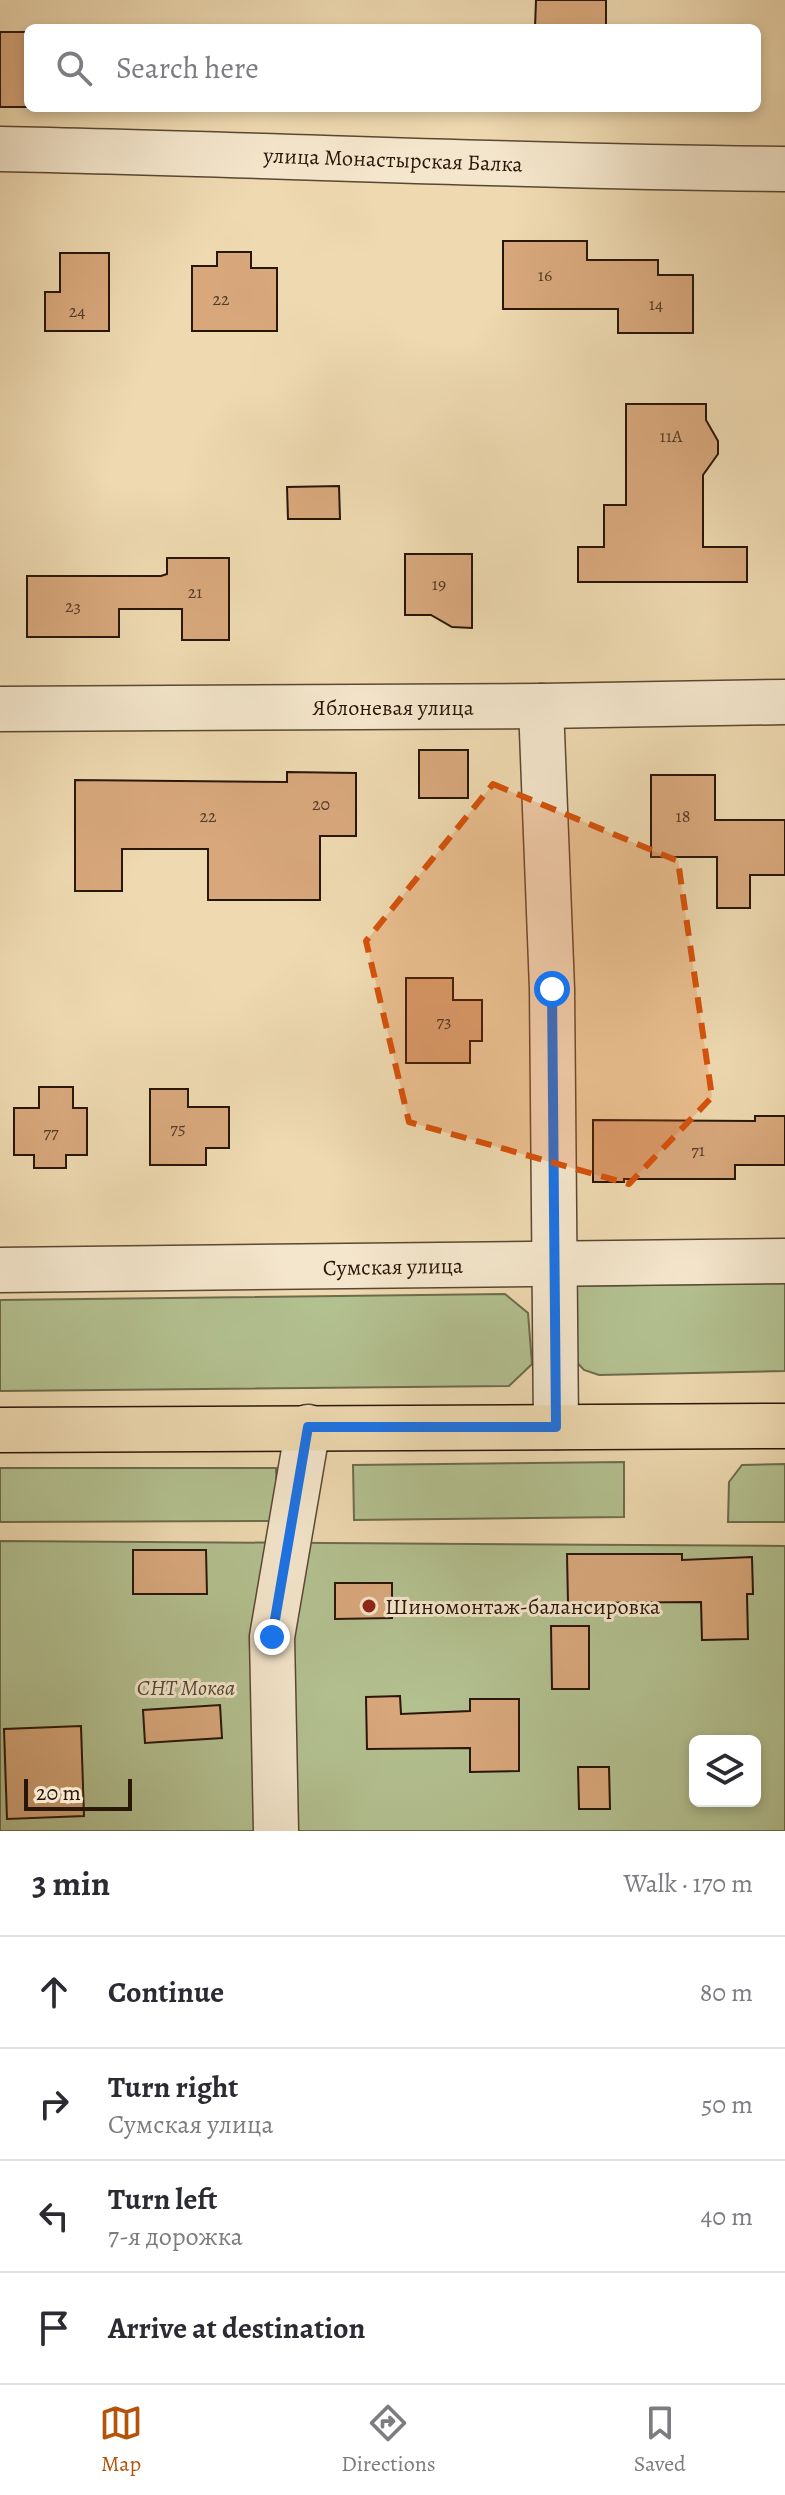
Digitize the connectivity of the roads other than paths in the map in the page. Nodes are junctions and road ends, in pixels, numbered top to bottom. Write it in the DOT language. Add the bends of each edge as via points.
graph roads {
  1 [pos="0,149"];
  2 [pos="785,169"];
  3 [pos="785,702"];
  4 [pos="541,706"];
  5 [pos="0,709"];
  6 [pos="785,1261"];
  7 [pos="555,1265"];
  8 [pos="0,1270"];
  9 [pos="785,1426"];
  10 [pos="308,1427"];
  11 [pos="556,1427"];
  12 [pos="0,1430"];
  13 [pos="276,1831"];
  1 -- 2 [label="street, улица Монастырская Балка"];
  3 -- 4 [label="street, Яблоневая улица"];
  4 -- 5 [label="street, Яблоневая улица"];
  4 -- 7 [label="street"];
  6 -- 7 [label="street, Сумская улица"];
  7 -- 8 [label="street, Сумская улица"];
  7 -- 11 [label="street"];
  9 -- 11 [label="main road"];
  10 -- 11 [label="main road"];
  10 -- 12 [label="main road"];
  10 -- 13 [label="street" via="272,1637"];
}
